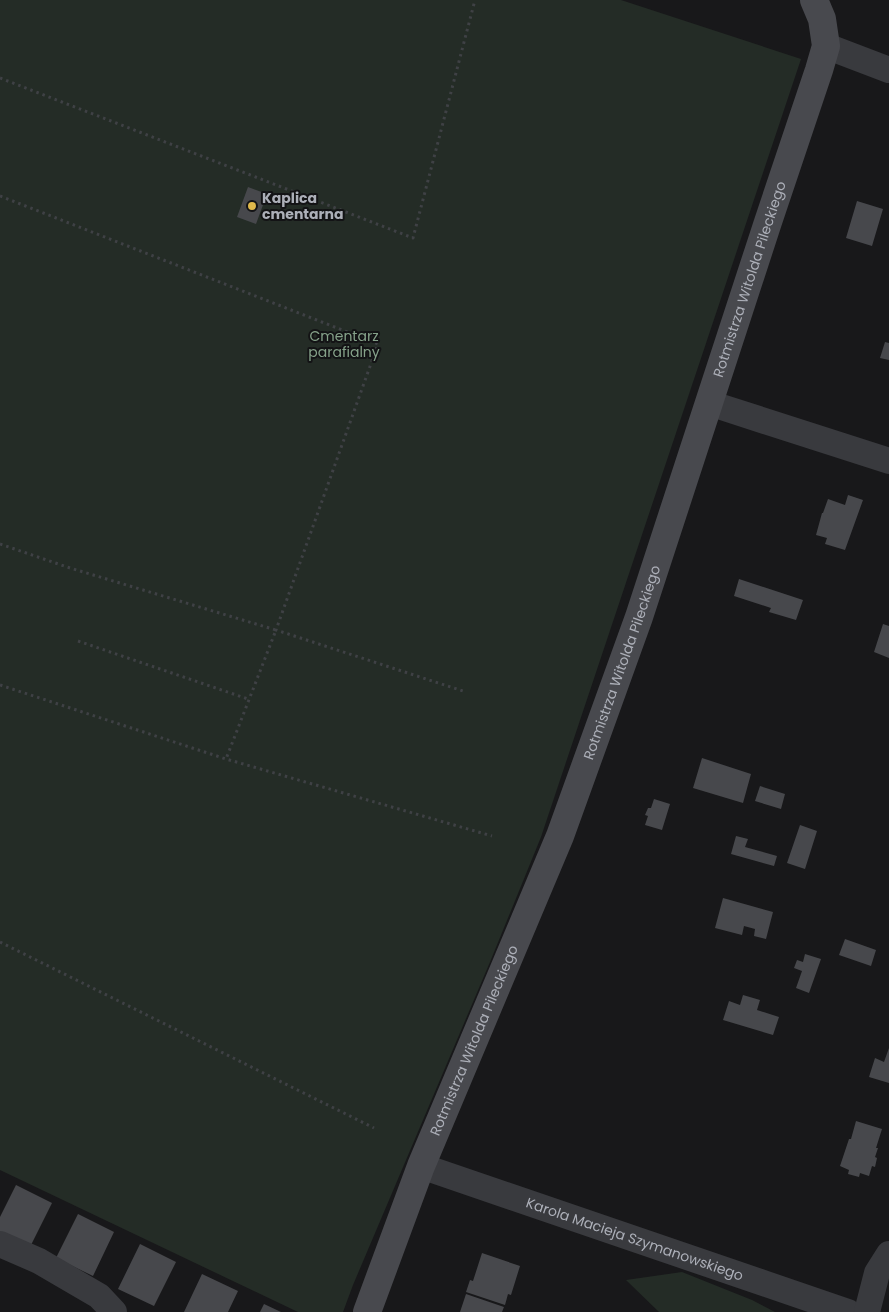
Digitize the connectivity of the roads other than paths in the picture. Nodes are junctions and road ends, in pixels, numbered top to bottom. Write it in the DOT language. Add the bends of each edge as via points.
graph roads {
  1 [pos="814,0"];
  2 [pos="826,46"];
  3 [pos="889,70"];
  4 [pos="709,403"];
  5 [pos="889,462"];
  6 [pos="421,1166"];
  7 [pos="0,1244"];
  8 [pos="889,1254"];
  9 [pos="114,1312"];
  10 [pos="367,1312"];
  11 [pos="848,1312"];
  12 [pos="867,1312"];
  1 -- 2 [label="street, Rotmistrza Witolda Pileckiego" via="822,19"];
  2 -- 3 [label="street"];
  2 -- 4 [label="street, Rotmistrza Witolda Pileckiego"];
  4 -- 5 [label="street"];
  4 -- 6 [label="street, Rotmistrza Witolda Pileckiego" via="639,617 560,836"];
  6 -- 10 [label="street, Rotmistrza Witolda Pileckiego"];
  6 -- 11 [label="street, Karola Macieja Szymanowskiego"];
  7 -- 9 [label="street" via="39,1261 100,1296"];
  8 -- 12 [label="street" via="877,1273"];
}
